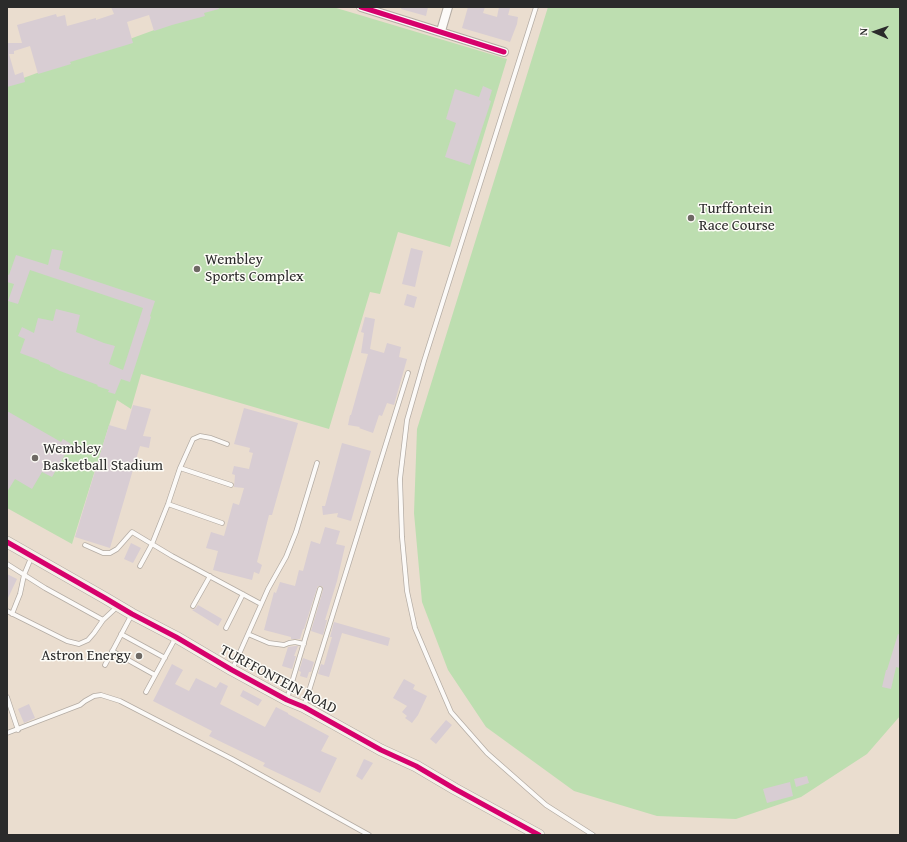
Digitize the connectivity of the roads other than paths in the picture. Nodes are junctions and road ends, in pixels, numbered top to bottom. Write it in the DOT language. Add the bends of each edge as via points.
graph roads {
  1 [pos="361,7"];
  2 [pos="448,7"];
  3 [pos="536,7"];
  4 [pos="441,31"];
  5 [pos="504,52"];
  6 [pos="408,373"];
  7 [pos="227,444"];
  8 [pos="317,463"];
  9 [pos="180,468"];
  10 [pos="231,485"];
  11 [pos="168,504"];
  12 [pos="222,523"];
  13 [pos="7,542"];
  14 [pos="152,544"];
  15 [pos="86,545"];
  16 [pos="32,556"];
  17 [pos="7,564"];
  18 [pos="140,566"];
  19 [pos="24,575"];
  20 [pos="210,576"];
  21 [pos="320,590"];
  22 [pos="243,594"];
  23 [pos="261,604"];
  24 [pos="118,606"];
  25 [pos="193,606"];
  26 [pos="7,611"];
  27 [pos="12,614"];
  28 [pos="132,614"];
  29 [pos="103,620"];
  30 [pos="226,628"];
  31 [pos="121,634"];
  32 [pos="248,634"];
  33 [pos="176,637"];
  34 [pos="304,644"];
  35 [pos="112,651"];
  36 [pos="165,658"];
  37 [pos="104,665"];
  38 [pos="232,670"];
  39 [pos="155,675"];
  40 [pos="146,692"];
  41 [pos="7,697"];
  42 [pos="287,700"];
  43 [pos="304,707"];
  44 [pos="18,730"];
  45 [pos="7,733"];
  46 [pos="369,835"];
  47 [pos="539,835"];
  48 [pos="593,835"];
  1 -- 4 [label="street"];
  2 -- 4 [label="street"];
  3 -- 48 [label="lane" via="407,420 400,479 402,537 407,591 415,628 451,712 487,753 540,800"];
  4 -- 5 [label="street"];
  6 -- 43 [label="lane"];
  7 -- 9 [label="lane" via="200,436 193,438"];
  8 -- 23 [label="lane" via="296,532"];
  9 -- 10 [label="lane"];
  9 -- 11 [label="lane"];
  11 -- 12 [label="lane"];
  11 -- 14 [label="lane"];
  13 -- 16 [label="street, TURFFONTEIN ROAD"];
  14 -- 15 [label="lane" via="132,532 110,554"];
  14 -- 18 [label="lane"];
  14 -- 20 [label="lane"];
  16 -- 19 [label="lane"];
  16 -- 24 [label="street, TURFFONTEIN ROAD"];
  17 -- 19 [label="lane"];
  19 -- 27 [label="lane"];
  19 -- 29 [label="lane"];
  20 -- 22 [label="lane"];
  20 -- 25 [label="lane"];
  21 -- 34 [label="lane"];
  22 -- 23 [label="lane"];
  22 -- 30 [label="lane"];
  23 -- 32 [label="lane"];
  24 -- 28 [label="street, TURFFONTEIN ROAD"];
  24 -- 29 [label="lane"];
  26 -- 27 [label="lane"];
  27 -- 29 [label="lane" via="78,644 88,640"];
  28 -- 31 [label="lane"];
  28 -- 33 [label="street, TURFFONTEIN ROAD"];
  31 -- 35 [label="lane"];
  31 -- 36 [label="lane"];
  32 -- 34 [label="lane" via="269,643"];
  32 -- 38 [label="lane"];
  33 -- 36 [label="lane"];
  33 -- 38 [label="street, TURFFONTEIN ROAD"];
  34 -- 42 [label="lane"];
  35 -- 37 [label="lane"];
  35 -- 39 [label="lane"];
  36 -- 39 [label="lane"];
  38 -- 42 [label="street, TURFFONTEIN ROAD"];
  39 -- 40 [label="lane"];
  41 -- 44 [label="lane"];
  42 -- 43 [label="street, TURFFONTEIN ROAD"];
  43 -- 47 [label="street, TURFFONTEIN ROAD"];
  44 -- 45 [label="lane"];
  44 -- 46 [label="lane" via="101,695 120,701 232,759"];
}
